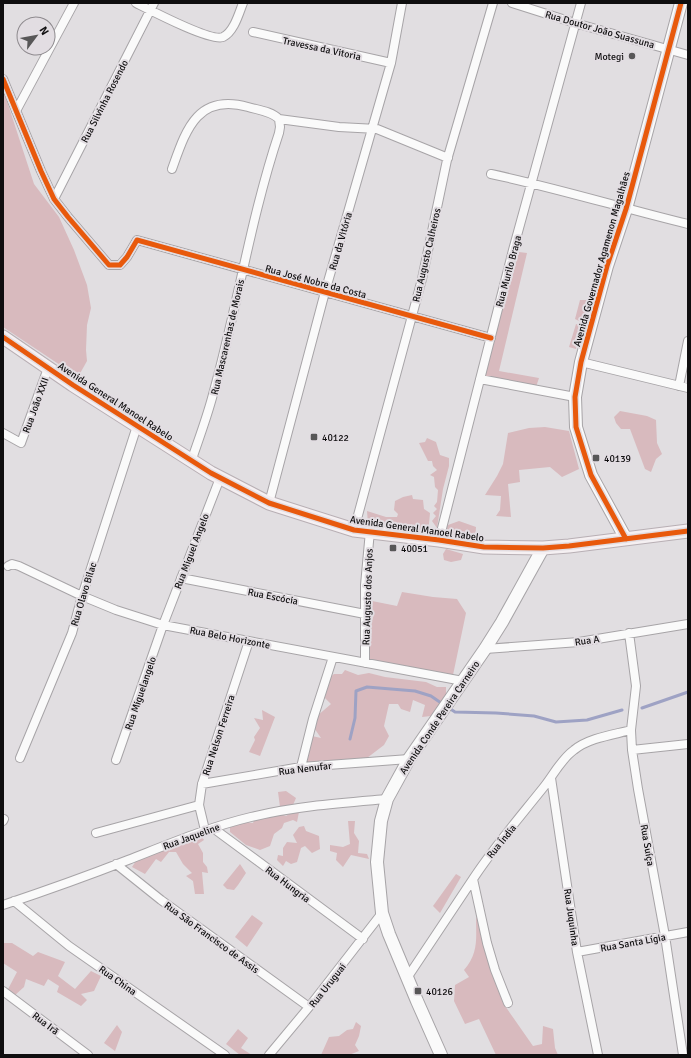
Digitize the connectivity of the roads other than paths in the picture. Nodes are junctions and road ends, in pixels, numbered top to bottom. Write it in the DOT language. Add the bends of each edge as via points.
graph roads {
  1 [pos="74,3"];
  2 [pos="136,3"];
  3 [pos="243,3"];
  4 [pos="402,3"];
  5 [pos="493,3"];
  6 [pos="512,3"];
  7 [pos="581,3"];
  8 [pos="681,3"];
  9 [pos="152,7"];
  10 [pos="576,23"];
  11 [pos="253,32"];
  12 [pos="669,49"];
  13 [pos="688,55"];
  14 [pos="392,64"];
  15 [pos="3,79"];
  16 [pos="16,111"];
  17 [pos="279,119"];
  18 [pos="372,128"];
  19 [pos="448,158"];
  20 [pos="172,169"];
  21 [pos="491,174"];
  22 [pos="531,182"];
  23 [pos="54,199"];
  24 [pos="626,209"];
  25 [pos="688,224"];
  26 [pos="243,270"];
  27 [pos="325,292"];
  28 [pos="411,316"];
  29 [pos="3,337"];
  30 [pos="490,338"];
  31 [pos="688,342"];
  32 [pos="581,362"];
  33 [pos="48,368"];
  34 [pos="480,379"];
  35 [pos="679,386"];
  36 [pos="688,388"];
  37 [pos="574,397"];
  38 [pos="137,426"];
  39 [pos="3,433"];
  40 [pos="191,462"];
  41 [pos="220,478"];
  42 [pos="269,503"];
  43 [pos="354,530"];
  44 [pos="370,531"];
  45 [pos="688,531"];
  46 [pos="626,539"];
  47 [pos="439,540"];
  48 [pos="543,548"];
  49 [pos="8,566"];
  50 [pos="181,578"];
  51 [pos="82,596"];
  52 [pos="365,614"];
  53 [pos="688,624"];
  54 [pos="163,625"];
  55 [pos="629,633"];
  56 [pos="249,641"];
  57 [pos="485,649"];
  58 [pos="333,657"];
  59 [pos="365,663"];
  60 [pos="463,681"];
  61 [pos="631,730"];
  62 [pos="688,744"];
  63 [pos="632,750"];
  64 [pos="20,758"];
  65 [pos="409,759"];
  66 [pos="116,760"];
  67 [pos="301,767"];
  68 [pos="551,778"];
  69 [pos="202,784"];
  70 [pos="387,799"];
  71 [pos="199,805"];
  72 [pos="209,829"];
  73 [pos="96,832"];
  74 [pos="116,864"];
  75 [pos="473,879"];
  76 [pos="14,901"];
  77 [pos="3,905"];
  78 [pos="382,913"];
  79 [pos="688,932"];
  80 [pos="665,936"];
  81 [pos="363,939"];
  82 [pos="577,952"];
  83 [pos="407,978"];
  84 [pos="3,991"];
  85 [pos="508,1003"];
  86 [pos="309,1007"];
  87 [pos="443,1054"];
  88 [pos="88,1055"];
  89 [pos="225,1055"];
  90 [pos="269,1055"];
  91 [pos="598,1055"];
  92 [pos="683,1055"];
  1 -- 16 [label="street"];
  2 -- 9 [label="street"];
  3 -- 9 [label="street" via="228,33 218,38 198,32"];
  4 -- 14 [label="street, Rua da Vitória"];
  5 -- 19 [label="street, Rua Augusto Calheiros"];
  6 -- 10 [label="street, Rua Doutor João Suassuna"];
  7 -- 10 [label="street, Rua Murilo Braga"];
  8 -- 12 [label="main road, Avenida Governador Agamenon Magalhães"];
  9 -- 23 [label="street, Rua Silvinha Rosendo"];
  10 -- 12 [label="street, Rua Doutor João Suassuna"];
  10 -- 22 [label="street, Rua Murilo Braga"];
  11 -- 14 [label="street, Travessa da Vitoria"];
  12 -- 13 [label="street, Rua Doutor João Suassuna"];
  12 -- 24 [label="main road, Avenida Governador Agamenon Magalhães"];
  14 -- 18 [label="street, Rua da Vitória"];
  15 -- 16 [label="street"];
  16 -- 23 [label="street"];
  17 -- 18 [label="street" via="339,127"];
  17 -- 20 [label="street" via="271,113 236,104 222,104 204,110 189,128"];
  17 -- 26 [label="street, Rua Mascarenhas de Morais" via="279,133 255,214"];
  18 -- 19 [label="street"];
  18 -- 27 [label="street, Rua da Vitória"];
  19 -- 28 [label="street, Rua Augusto Calheiros" via="427,259"];
  21 -- 22 [label="street"];
  22 -- 24 [label="street"];
  22 -- 30 [label="street, Rua Murilo Braga"];
  23 -- 26 [label="street, Rua José Nobre da Costa" via="109,265 120,265 137,240"];
  24 -- 25 [label="street"];
  24 -- 32 [label="main road, Avenida Governador Agamenon Magalhães" via="607,266"];
  26 -- 27 [label="street, Rua José Nobre da Costa"];
  26 -- 40 [label="street, Rua Mascarenhas de Morais" via="212,398"];
  27 -- 28 [label="street, Rua José Nobre da Costa"];
  27 -- 42 [label="street, Rua da Vitória"];
  28 -- 30 [label="street, Rua José Nobre da Costa"];
  28 -- 43 [label="street, Rua Augusto Calheiros"];
  29 -- 33 [label="main road, Avenida General Manoel Rabelo"];
  30 -- 34 [label="street, Rua Murilo Braga"];
  31 -- 35 [label="street"];
  32 -- 35 [label="street"];
  32 -- 37 [label="main road, Avenida Governador Agamenon Magalhães"];
  33 -- 38 [label="main road, Avenida General Manoel Rabelo"];
  33 -- 39 [label="street, Rua João XXII" via="21,442"];
  34 -- 37 [label="street"];
  34 -- 47 [label="street, Rua Murilo Braga"];
  35 -- 36 [label="street"];
  37 -- 46 [label="main road, Avenida Governador Agamenon Magalhães" via="576,427 591,475"];
  38 -- 40 [label="main road, Avenida General Manoel Rabelo"];
  38 -- 51 [label="street, Rua Olavo Bilac"];
  40 -- 41 [label="main road, Avenida General Manoel Rabelo"];
  41 -- 42 [label="main road, Avenida General Manoel Rabelo"];
  41 -- 50 [label="street, Rua Miguel Angelo"];
  42 -- 43 [label="main road, Avenida General Manoel Rabelo"];
  43 -- 44 [label="main road, Avenida General Manoel Rabelo"];
  44 -- 47 [label="main road, Avenida General Manoel Rabelo"];
  44 -- 52 [label="street, Rua Augusto dos Anjos"];
  45 -- 46 [label="main road, Avenida General Manoel Rabelo"];
  46 -- 48 [label="main road, Avenida General Manoel Rabelo"];
  47 -- 48 [label="main road, Avenida General Manoel Rabelo" via="484,547"];
  48 -- 57 [label="main road, Avenida Conde Pereira Carneiro"];
  49 -- 51 [label="street, Rua Belo Horizonte" via="18,566"];
  50 -- 52 [label="street, Rua Escócia"];
  50 -- 54 [label="street, Rua Miguel Angelo"];
  51 -- 54 [label="street, Rua Belo Horizonte"];
  51 -- 64 [label="street, Rua Olavo Bilac" via="72,633"];
  52 -- 59 [label="street, Rua Augusto dos Anjos"];
  53 -- 55 [label="street, Rua A"];
  54 -- 56 [label="street, Rua Belo Horizonte"];
  54 -- 66 [label="street, Rua Miguelangelo"];
  55 -- 57 [label="street, Rua A" via="579,642"];
  55 -- 61 [label="street, Rua Suíça" via="636,686"];
  56 -- 58 [label="street, Rua Belo Horizonte"];
  56 -- 69 [label="street, Rua Nelson Ferreira"];
  57 -- 60 [label="main road, Avenida Conde Pereira Carneiro"];
  58 -- 59 [label="street, Rua Belo Horizonte"];
  58 -- 67 [label="street" via="313,718"];
  59 -- 60 [label="street, Rua Belo Horizonte"];
  60 -- 65 [label="main road, Avenida Conde Pereira Carneiro"];
  61 -- 63 [label="street, Rua Suíça"];
  61 -- 68 [label="street, Rua Índia" via="582,744 566,757"];
  62 -- 63 [label="street"];
  63 -- 80 [label="street, Rua Suíça"];
  65 -- 67 [label="street, Rua Nenufar"];
  65 -- 70 [label="main road, Avenida Conde Pereira Carneiro"];
  67 -- 69 [label="street, Rua Nenufar"];
  68 -- 75 [label="street, Rua Índia"];
  68 -- 82 [label="street, Rua Juquinha"];
  69 -- 71 [label="street, Rua Nelson Ferreira"];
  70 -- 72 [label="street, Rua Jaqueline" via="281,810"];
  70 -- 78 [label="main road, Avenida Conde Pereira Carneiro" via="379,832 377,862"];
  71 -- 72 [label="street, Rua Nelson Ferreira"];
  71 -- 73 [label="street"];
  72 -- 74 [label="street, Rua Jaqueline"];
  72 -- 81 [label="street, Rua Hungria"];
  74 -- 76 [label="street, Rua Jaqueline"];
  74 -- 86 [label="street, Rua São Francisco de Assis" via="161,900"];
  75 -- 83 [label="street"];
  75 -- 85 [label="street" via="489,950"];
  76 -- 77 [label="street, Rua Jaqueline"];
  76 -- 89 [label="street, Rua China" via="69,946"];
  78 -- 81 [label="street, Rua Uruguai"];
  78 -- 83 [label="main road, Avenida Conde Pereira Carneiro"];
  79 -- 80 [label="street, Rua Santa Lígia"];
  80 -- 82 [label="street, Rua Santa Lígia"];
  80 -- 92 [label="street, Rua Suíça"];
  81 -- 86 [label="street, Rua Uruguai"];
  82 -- 91 [label="street, Rua Juquinha"];
  83 -- 87 [label="main road, Avenida Conde Pereira Carneiro"];
  84 -- 88 [label="street, Rua Irã"];
  86 -- 90 [label="street, Rua Uruguai"];
}
